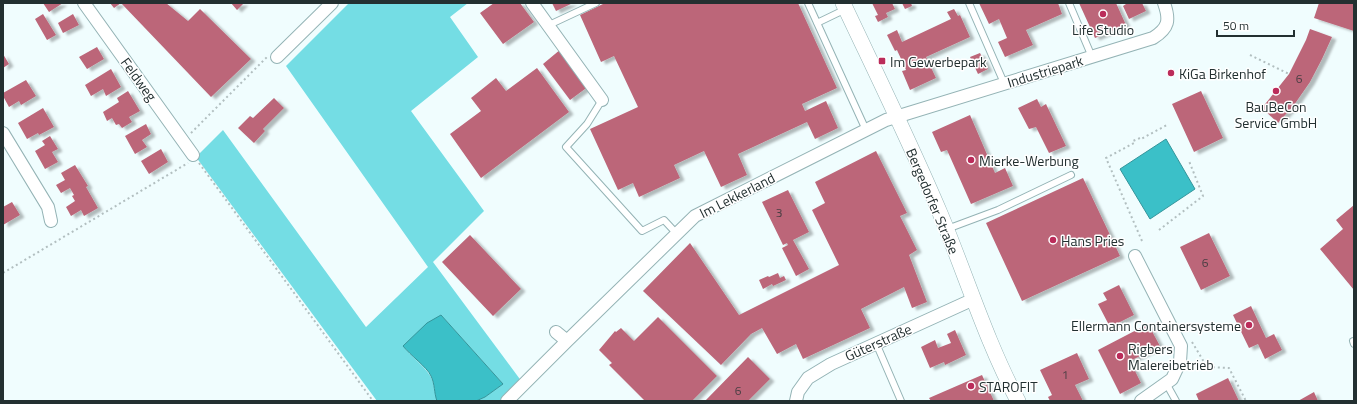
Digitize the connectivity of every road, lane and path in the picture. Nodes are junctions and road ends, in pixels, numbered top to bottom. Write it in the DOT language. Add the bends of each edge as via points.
graph roads {
  1 [pos="84,3"];
  2 [pos="332,3"];
  3 [pos="532,3"];
  4 [pos="596,3"];
  5 [pos="808,3"];
  6 [pos="969,3"];
  7 [pos="1069,3"];
  8 [pos="1164,3"];
  9 [pos="845,6"];
  10 [pos="817,23"];
  11 [pos="548,25"];
  12 [pos="1250,55"];
  13 [pos="1092,57"];
  14 [pos="277,58"];
  15 [pos="1289,74"];
  16 [pos="1004,83"];
  17 [pos="602,100"];
  18 [pos="897,116"];
  19 [pos="1167,125"];
  20 [pos="866,130"];
  21 [pos="3,133"];
  22 [pos="183,141"];
  23 [pos="195,157"];
  24 [pos="1189,161"];
  25 [pos="1071,175"];
  26 [pos="51,220"];
  27 [pos="946,229"];
  28 [pos="1159,230"];
  29 [pos="677,234"];
  30 [pos="1142,240"];
  31 [pos="1135,256"];
  32 [pos="3,273"];
  33 [pos="974,299"];
  34 [pos="556,332"];
  35 [pos="567,341"];
  36 [pos="876,343"];
  37 [pos="1181,346"];
  38 [pos="1166,383"];
  39 [pos="373,401"];
  40 [pos="507,401"];
  41 [pos="796,401"];
  42 [pos="901,401"];
  43 [pos="1018,401"];
  44 [pos="1141,401"];
  45 [pos="1176,401"];
  46 [pos="1246,401"];
  1 -- 22 [label="street, Feldweg"];
  2 -- 14 [label="street"];
  3 -- 11 [label="street"];
  4 -- 11 [label="lane"];
  5 -- 10 [label="lane"];
  6 -- 16 [label="lane"];
  7 -- 13 [label="lane"];
  8 -- 13 [label="street, Industriepark" via="1167,23 1162,33"];
  9 -- 10 [label="lane"];
  9 -- 18 [label="street, Bergedorfer Straße"];
  10 -- 20 [label="lane"];
  11 -- 17 [label="street"];
  12 -- 15 [label="path"];
  13 -- 16 [label="street, Industriepark"];
  14 -- 22 [label="path" via="272,52"];
  16 -- 18 [label="street, Industriepark"];
  17 -- 29 [label="lane" via="587,124 566,147 642,231 664,220"];
  18 -- 20 [label="street, Im Lekkerland"];
  18 -- 27 [label="street, Bergedorfer Straße"];
  19 -- 30 [label="path" via="1133,141 1106,158"];
  20 -- 29 [label="street, Im Lekkerland" via="695,216"];
  21 -- 26 [label="street" via="48,207"];
  22 -- 23 [label="street, Feldweg"];
  23 -- 32 [label="path"];
  23 -- 39 [label="path"];
  24 -- 28 [label="path" via="1202,196"];
  25 -- 27 [label="lane" via="998,210"];
  27 -- 33 [label="street, Bergedorfer Straße"];
  29 -- 35 [label="street, Im Lekkerland"];
  31 -- 37 [label="street"];
  33 -- 36 [label="street, Güterstraße"];
  33 -- 43 [label="street, Bergedorfer Straße" via="994,352"];
  34 -- 35 [label="street"];
  35 -- 40 [label="street, Im Lekkerland"];
  36 -- 41 [label="street, Güterstraße" via="808,378 798,392"];
  36 -- 42 [label="lane"];
  37 -- 38 [label="street" via="1180,362 1172,379"];
  37 -- 46 [label="path" via="1191,342 1206,367 1229,368"];
  38 -- 44 [label="street"];
  38 -- 45 [label="lane"];
}
